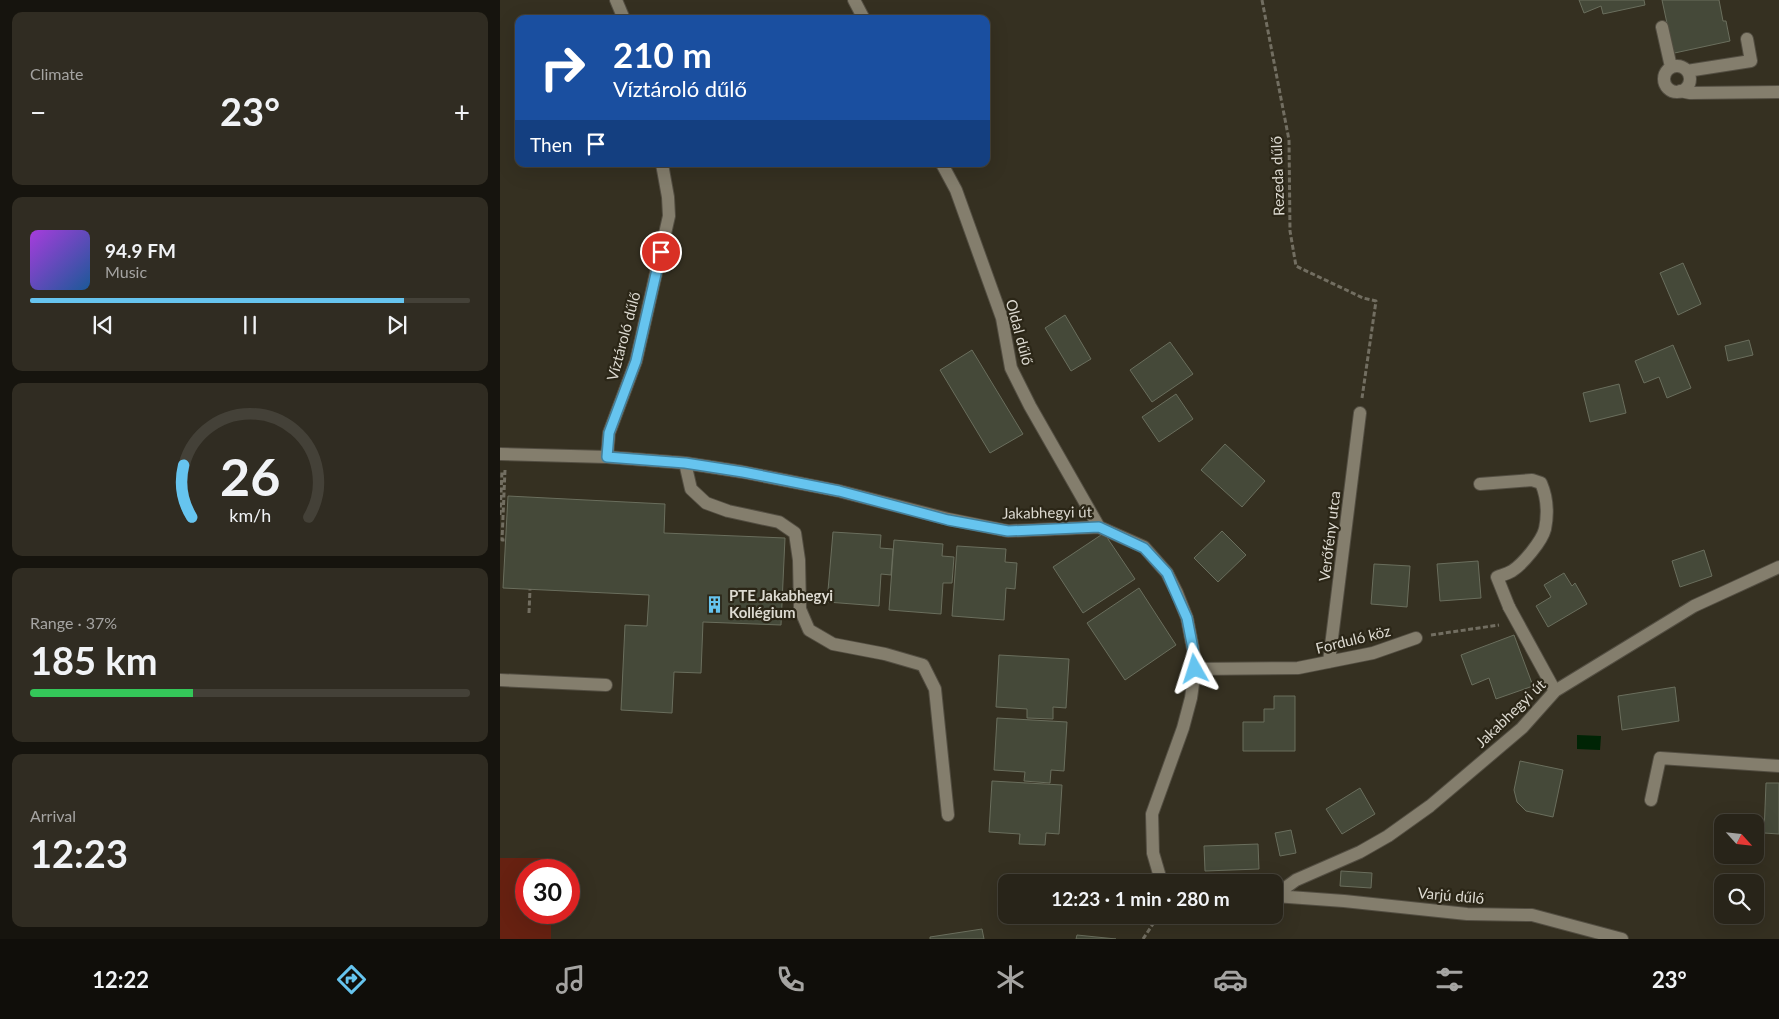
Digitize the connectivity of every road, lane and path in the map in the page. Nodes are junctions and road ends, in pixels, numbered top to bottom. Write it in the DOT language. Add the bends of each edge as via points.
graph roads {
  1 [pos="616,0"];
  2 [pos="854,0"];
  3 [pos="1262,0"];
  4 [pos="622,15"];
  5 [pos="862,15"];
  6 [pos="1662,27"];
  7 [pos="1747,39"];
  8 [pos="1671,67"];
  9 [pos="1687,71"];
  10 [pos="1680,91"];
  11 [pos="1779,92"];
  12 [pos="663,167"];
  13 [pos="944,167"];
  14 [pos="1360,413"];
  15 [pos="500,454"];
  16 [pos="607,457"];
  17 [pos="685,463"];
  18 [pos="1480,484"];
  19 [pos="500,515"];
  20 [pos="1099,527"];
  21 [pos="506,540"];
  22 [pos="1779,567"];
  23 [pos="530,589"];
  24 [pos="529,613"];
  25 [pos="1518,622"];
  26 [pos="1416,638"];
  27 [pos="1329,662"];
  28 [pos="1195,669"];
  29 [pos="500,680"];
  30 [pos="606,685"];
  31 [pos="1555,691"];
  32 [pos="1779,766"];
  33 [pos="1651,800"];
  34 [pos="948,815"];
  35 [pos="1159,874"];
  36 [pos="1283,889"];
  37 [pos="1283,897"];
  38 [pos="1153,924"];
  39 [pos="1143,939"];
  40 [pos="1622,939"];
  1 -- 4 [label="street"];
  2 -- 5 [label="street"];
  3 -- 14 [label="path, Rezeda dűlő" via="1289,140 1290,231 1296,266 1376,301"];
  6 -- 8 [label="street"];
  7 -- 9 [label="street" via="1751,61"];
  8 -- 9 [label="street" via="1680,66"];
  8 -- 10 [label="street" via="1665,73 1664,81 1672,91"];
  9 -- 10 [label="street" via="1689,83"];
  10 -- 11 [label="street"];
  12 -- 16 [label="street, Víztároló dűlő" via="669,216 636,361 609,433"];
  13 -- 20 [label="street, Oldal dűlő" via="956,190 1002,318 1011,368"];
  14 -- 27 [label="street, Verőfény utca"];
  15 -- 16 [label="street, Jakabhegyi út"];
  16 -- 17 [label="street, Jakabhegyi út"];
  17 -- 20 [label="street, Jakabhegyi út" via="839,491 948,520 1008,531"];
  17 -- 34 [label="street" via="691,489 706,503 779,522 796,533 800,609 809,630 833,644 923,665 935,689"];
  18 -- 25 [label="street" via="1532,480 1541,483 1545,493 1544,530 1529,555 1512,571 1497,577"];
  19 -- 21 [label="path" via="502,469 505,469 502,540"];
  20 -- 28 [label="street, Jakabhegyi út" via="1144,548 1167,573 1187,618"];
  22 -- 31 [label="street, Jakabhegyi út" via="1694,606"];
  23 -- 24 [label="path"];
  25 -- 26 [label="path"];
  25 -- 31 [label="street"];
  26 -- 27 [label="street, Forduló köz"];
  27 -- 28 [label="street, Forduló köz" via="1298,668"];
  28 -- 35 [label="street, Jakabhegyi út" via="1183,728 1152,814 1153,853"];
  29 -- 30 [label="street"];
  31 -- 36 [label="street, Jakabhegyi út" via="1522,728 1430,806 1360,852 1296,880"];
  32 -- 33 [label="street" via="1660,758"];
  37 -- 40 [label="street, Varjú dűlő" via="1467,914 1532,915"];
  38 -- 39 [label="path"];
}
